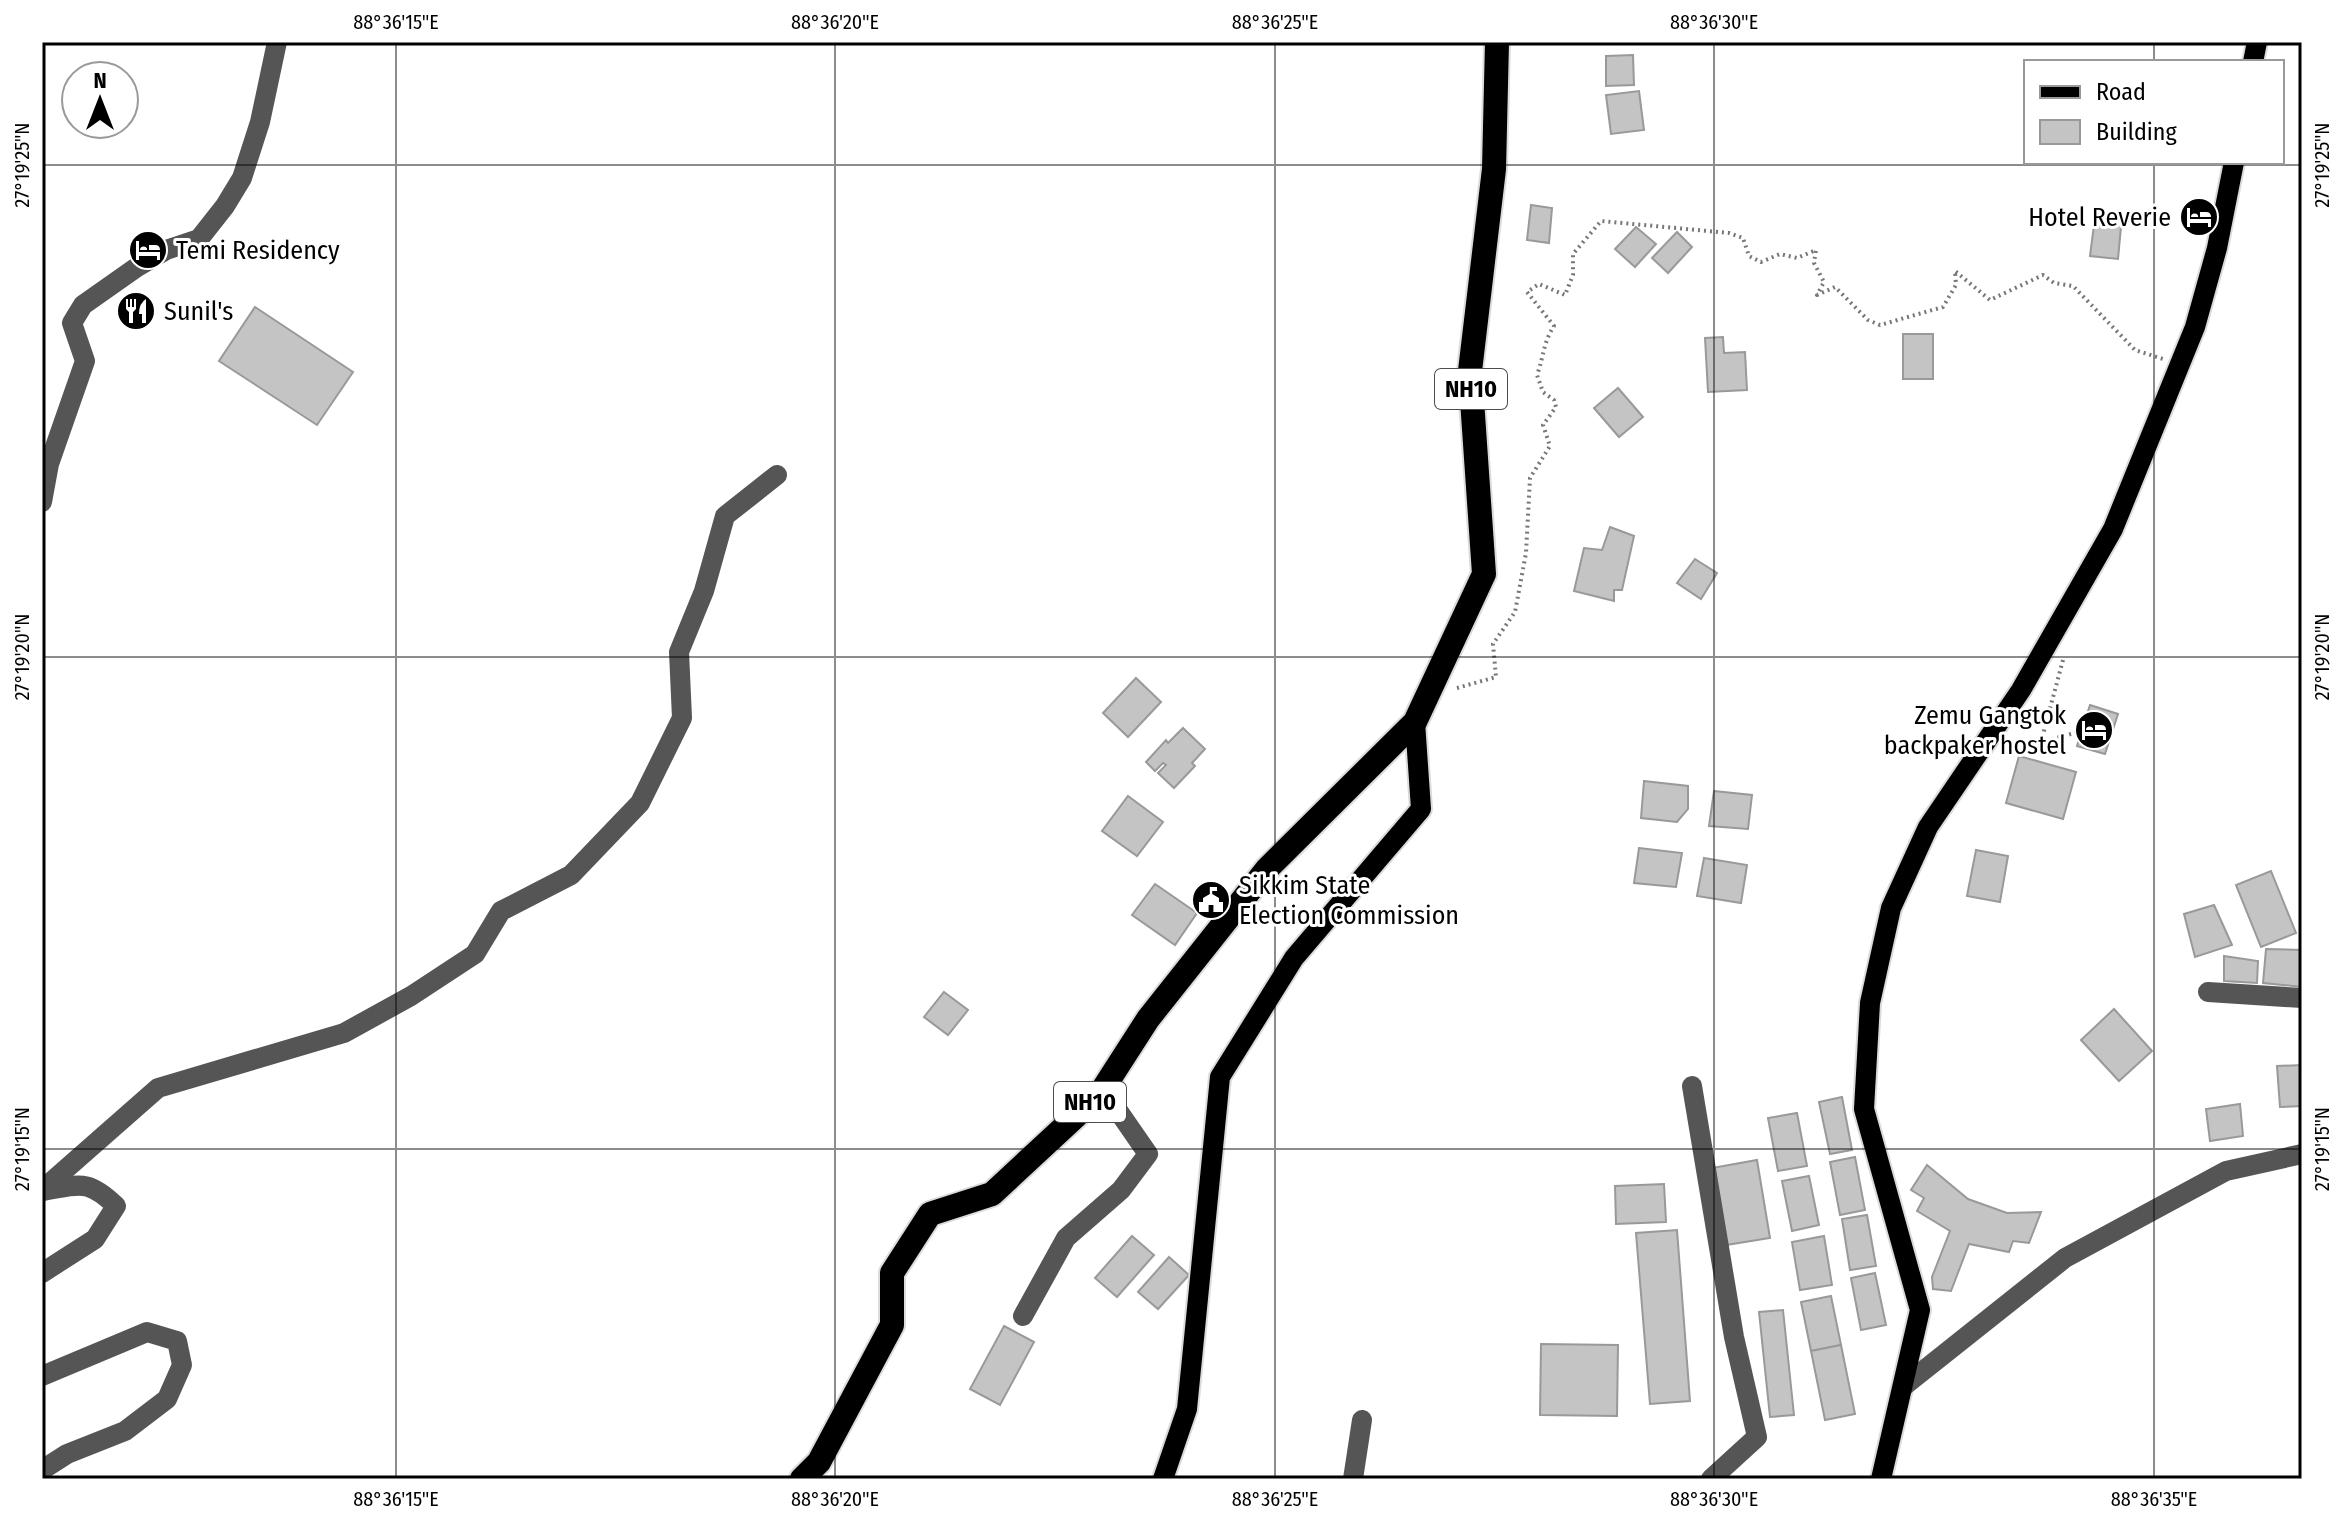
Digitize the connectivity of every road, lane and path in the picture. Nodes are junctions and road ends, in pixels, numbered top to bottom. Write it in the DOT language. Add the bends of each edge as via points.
graph roads {
  1 [pos="277,42"];
  2 [pos="1497,42"];
  3 [pos="2234,164"];
  4 [pos="2180,365"];
  5 [pos="777,475"];
  6 [pos="42,502"];
  7 [pos="2060,622"];
  8 [pos="1448,695"];
  9 [pos="1415,722"];
  10 [pos="2082,731"];
  11 [pos="2208,992"];
  12 [pos="2302,998"];
  13 [pos="1692,1086"];
  14 [pos="1103,1089"];
  15 [pos="2302,1154"];
  16 [pos="42,1190"];
  17 [pos="42,1273"];
  18 [pos="1023,1316"];
  19 [pos="42,1376"];
  20 [pos="1904,1386"];
  21 [pos="1362,1420"];
  22 [pos="42,1470"];
  23 [pos="802,1479"];
  24 [pos="1163,1479"];
  25 [pos="1353,1479"];
  26 [pos="1711,1479"];
  27 [pos="1881,1479"];
  1 -- 6 [label="street" via="260,122 242,178 225,206 199,239 137,267 83,305 72,323 85,361 49,464"];
  2 -- 9 [label="highway, NH10" via="1494,169 1470,371 1484,574"];
  3 -- 4 [label="main road" via="2217,248"];
  4 -- 7 [label="main road" via="2113,529"];
  4 -- 8 [label="path" via="2135,350 2073,286 2043,275 1990,300 1955,271 1956,285 1943,307 1880,325 1835,287 1817,295 1824,282 1814,263 1816,250 1761,262 1749,256 1743,238 1729,233 1601,221 1573,254 1573,275 1565,295 1539,284 1527,292 1554,326 1543,343 1537,375 1556,407 1543,425 1550,446 1530,478 1526,553 1515,612 1493,644 1496,677 1459,686"];
  5 -- 16 [label="street" via="725,516 704,591 679,652 682,718 640,803 571,875 501,911 475,954 344,1033 158,1088"];
  7 -- 10 [label="path" via="2063,663 2041,742"];
  7 -- 20 [label="main road" via="2021,690 1928,827 1891,908 1870,1003 1864,1109 1920,1310"];
  9 -- 14 [label="highway, NH10" via="1267,869 1148,1019"];
  9 -- 24 [label="main road" via="1421,809 1294,958 1220,1077 1187,1409"];
  11 -- 12 [label="street"];
  13 -- 26 [label="street" via="1734,1337 1757,1437"];
  14 -- 18 [label="street" via="1148,1154 1121,1190 1066,1238"];
  14 -- 23 [label="highway, NH10" via="992,1194 930,1214 892,1273 892,1325 819,1462"];
  15 -- 20 [label="street" via="2226,1171 2065,1258"];
  16 -- 17 [label="street" via="83,1184 99,1189 116,1206 95,1239"];
  19 -- 22 [label="street" via="147,1332 177,1341 182,1365 167,1399 125,1431"];
  20 -- 27 [label="main road"];
  21 -- 25 [label="street"];
}
